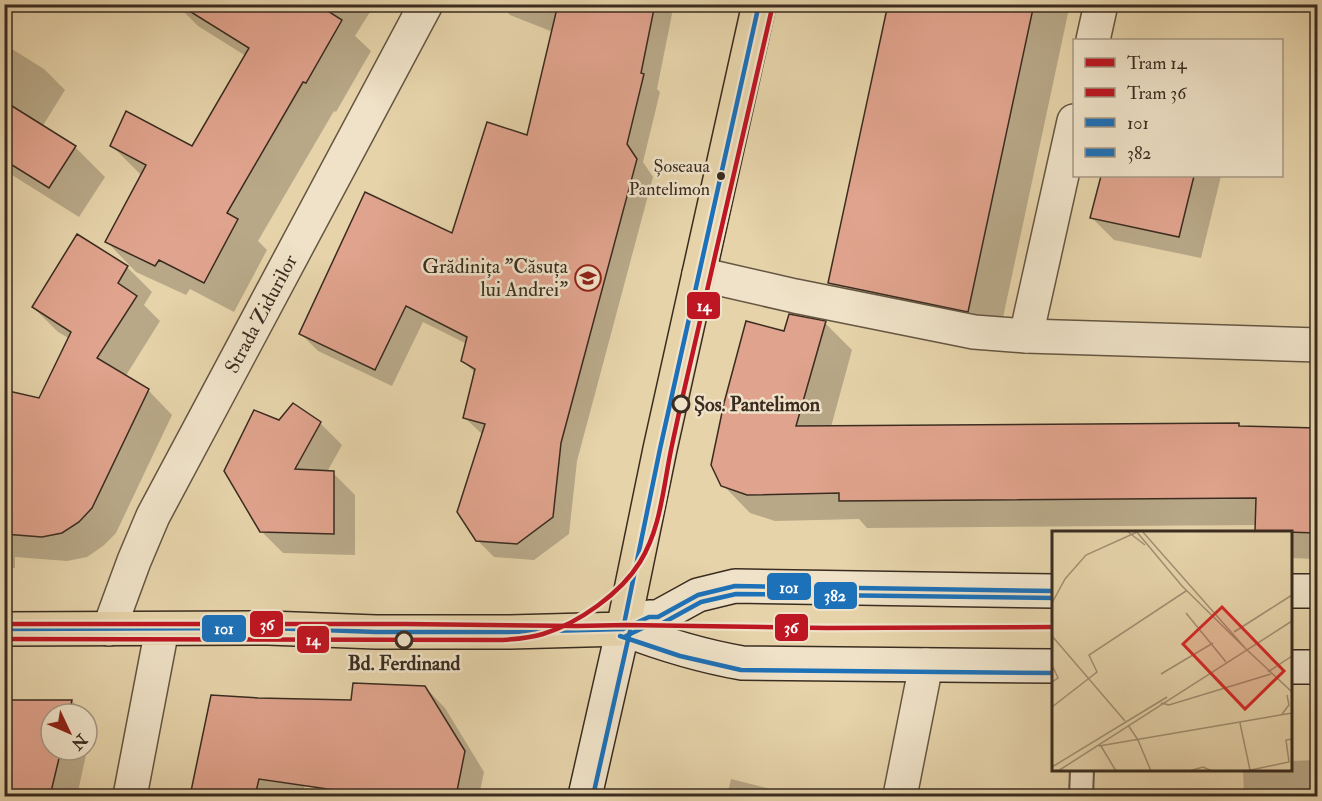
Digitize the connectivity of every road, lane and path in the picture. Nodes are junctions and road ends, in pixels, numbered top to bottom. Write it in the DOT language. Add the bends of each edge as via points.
graph roads {
  1 [pos="426,4"];
  2 [pos="759,4"];
  3 [pos="1101,4"];
  4 [pos="1093,39"];
  5 [pos="1073,125"];
  6 [pos="699,274"];
  7 [pos="1026,336"];
  8 [pos="1317,345"];
  9 [pos="1052,591"];
  10 [pos="1292,591"];
  11 [pos="1317,591"];
  12 [pos="623,628"];
  13 [pos="4,629"];
  14 [pos="109,629"];
  15 [pos="162,629"];
  16 [pos="926,665"];
  17 [pos="1052,666"];
  18 [pos="1292,667"];
  19 [pos="1317,668"];
  20 [pos="1082,771"];
  21 [pos="130,796"];
  22 [pos="585,796"];
  23 [pos="900,796"];
  24 [pos="1081,796"];
  1 -- 14 [label="street, Strada Zidurilor" via="153,516"];
  2 -- 6 [label="main road"];
  3 -- 4 [label="street"];
  5 -- 7 [label="street"];
  6 -- 7 [label="street" via="975,333"];
  6 -- 12 [label="main road"];
  7 -- 8 [label="street"];
  9 -- 12 [label="street" via="735,585 698,595 658,617"];
  10 -- 11 [label="street"];
  12 -- 15 [label="main road" via="510,632"];
  12 -- 16 [label="street" via="653,640 742,663"];
  12 -- 22 [label="street"];
  13 -- 14 [label="main road"];
  14 -- 15 [label="main road"];
  15 -- 21 [label="street"];
  16 -- 17 [label="street"];
  16 -- 23 [label="street"];
  18 -- 19 [label="street"];
  20 -- 24 [label="lane"];
}
